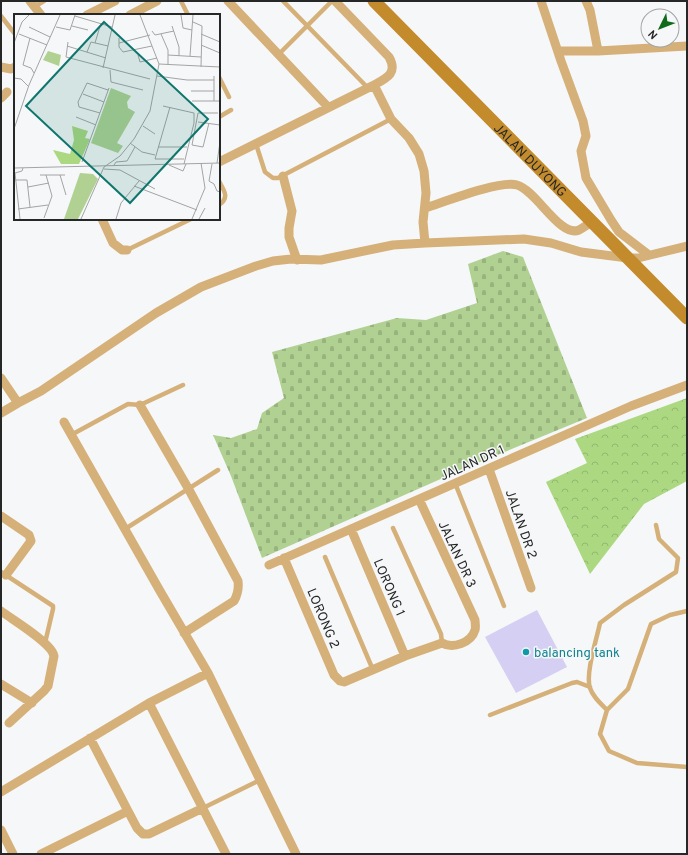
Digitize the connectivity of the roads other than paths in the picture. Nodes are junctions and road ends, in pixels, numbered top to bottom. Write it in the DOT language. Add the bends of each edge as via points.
graph roads {
  1 [pos="44,1"];
  2 [pos="115,1"];
  3 [pos="157,1"];
  4 [pos="181,1"];
  5 [pos="228,1"];
  6 [pos="283,1"];
  7 [pos="334,1"];
  8 [pos="374,1"];
  9 [pos="541,1"];
  10 [pos="586,1"];
  11 [pos="32,4"];
  12 [pos="40,14"];
  13 [pos="89,14"];
  14 [pos="132,14"];
  15 [pos="188,14"];
  16 [pos="1,16"];
  17 [pos="307,26"];
  18 [pos="14,33"];
  19 [pos="687,46"];
  20 [pos="558,51"];
  21 [pos="598,51"];
  22 [pos="278,55"];
  23 [pos="1,67"];
  24 [pos="14,68"];
  25 [pos="220,79"];
  26 [pos="371,86"];
  27 [pos="229,97"];
  28 [pos="328,107"];
  29 [pos="231,110"];
  30 [pos="220,116"];
  31 [pos="391,119"];
  32 [pos="255,143"];
  33 [pos="220,161"];
  34 [pos="283,176"];
  35 [pos="220,184"];
  36 [pos="220,204"];
  37 [pos="425,208"];
  38 [pos="102,220"];
  39 [pos="189,220"];
  40 [pos="592,222"];
  41 [pos="425,243"];
  42 [pos="687,246"];
  43 [pos="126,250"];
  44 [pos="649,255"];
  45 [pos="628,258"];
  46 [pos="297,260"];
  47 [pos="687,318"];
  48 [pos="1,378"];
  49 [pos="183,385"];
  50 [pos="687,385"];
  51 [pos="18,403"];
  52 [pos="140,405"];
  53 [pos="1,413"];
  54 [pos="64,422"];
  55 [pos="70,435"];
  56 [pos="489,469"];
  57 [pos="218,470"];
  58 [pos="455,484"];
  59 [pos="188,488"];
  60 [pos="419,499"];
  61 [pos="1,516"];
  62 [pos="656,525"];
  63 [pos="392,528"];
  64 [pos="124,529"];
  65 [pos="351,529"];
  66 [pos="324,557"];
  67 [pos="284,558"];
  68 [pos="269,565"];
  69 [pos="3,574"];
  70 [pos="531,588"];
  71 [pos="504,606"];
  72 [pos="687,610"];
  73 [pos="1,611"];
  74 [pos="184,633"];
  75 [pos="45,643"];
  76 [pos="442,643"];
  77 [pos="405,656"];
  78 [pos="372,670"];
  79 [pos="208,673"];
  80 [pos="1,684"];
  81 [pos="590,687"];
  82 [pos="149,702"];
  83 [pos="32,703"];
  84 [pos="607,710"];
  85 [pos="490,715"];
  86 [pos="9,723"];
  87 [pos="90,738"];
  88 [pos="687,766"];
  89 [pos="260,780"];
  90 [pos="1,792"];
  91 [pos="202,808"];
  92 [pos="128,811"];
  93 [pos="1,830"];
  94 [pos="13,854"];
  95 [pos="41,854"];
  96 [pos="226,854"];
  97 [pos="296,854"];
  1 -- 11 [label="lane"];
  2 -- 13 [label="street"];
  3 -- 14 [label="street"];
  4 -- 15 [label="lane"];
  5 -- 22 [label="street"];
  6 -- 17 [label="lane"];
  7 -- 17 [label="lane"];
  7 -- 26 [label="street" via="384,51 392,63 393,70 389,76"];
  8 -- 40 [label="main road, JALAN DUYONG"];
  9 -- 20 [label="street"];
  10 -- 21 [label="street"];
  11 -- 12 [label="street"];
  16 -- 18 [label="lane"];
  17 -- 22 [label="lane"];
  17 -- 26 [label="lane"];
  19 -- 21 [label="street"];
  20 -- 21 [label="street"];
  20 -- 44 [label="street" via="583,121 586,136 581,151 586,178 619,232"];
  22 -- 28 [label="street"];
  23 -- 24 [label="street"];
  25 -- 27 [label="lane"];
  26 -- 28 [label="street"];
  26 -- 31 [label="street"];
  28 -- 32 [label="street"];
  29 -- 30 [label="lane"];
  31 -- 34 [label="lane"];
  31 -- 37 [label="street" via="409,138 419,154 424,171"];
  32 -- 33 [label="street"];
  32 -- 34 [label="lane" via="269,176"];
  34 -- 46 [label="street" via="292,211 289,237"];
  35 -- 36 [label="lane" via="225,197"];
  37 -- 40 [label="street" via="498,185 517,185 530,193 561,225 570,230 578,231"];
  37 -- 41 [label="street"];
  38 -- 43 [label="street" via="113,243"];
  39 -- 43 [label="lane"];
  40 -- 45 [label="main road, JALAN DUYONG"];
  41 -- 45 [label="street" via="524,240 551,243 581,252"];
  41 -- 46 [label="street" via="393,245 321,260"];
  42 -- 44 [label="street"];
  44 -- 45 [label="street"];
  45 -- 47 [label="main road, JALAN DUYONG"];
  46 -- 51 [label="street" via="256,266 201,287 156,313 41,391"];
  48 -- 51 [label="street"];
  49 -- 52 [label="lane"];
  50 -- 56 [label="street, JALAN DR 1" via="631,406"];
  51 -- 53 [label="street"];
  52 -- 55 [label="lane" via="128,404"];
  52 -- 59 [label="street"];
  54 -- 55 [label="street"];
  55 -- 64 [label="street"];
  56 -- 58 [label="street, JALAN DR 1"];
  56 -- 70 [label="street, JALAN DR 2"];
  57 -- 59 [label="lane"];
  58 -- 60 [label="street, JALAN DR 1"];
  58 -- 71 [label="lane"];
  59 -- 64 [label="lane"];
  59 -- 74 [label="street" via="239,587 234,601"];
  60 -- 65 [label="street, JALAN DR 1"];
  60 -- 76 [label="street, JALAN DR 3" via="475,620 476,629 468,640 454,646"];
  61 -- 69 [label="street" via="31,538"];
  62 -- 81 [label="lane" via="659,539 678,558 676,572 600,622 588,677"];
  63 -- 76 [label="lane" via="441,634"];
  64 -- 74 [label="street"];
  65 -- 67 [label="street, JALAN DR 1"];
  65 -- 77 [label="street, LORONG 1"];
  66 -- 78 [label="lane"];
  67 -- 68 [label="street, JALAN DR 1"];
  67 -- 78 [label="street, LORONG 2" via="334,675 344,682"];
  69 -- 75 [label="lane" via="53,606"];
  72 -- 84 [label="lane" via="651,624 628,688"];
  73 -- 75 [label="street"];
  74 -- 79 [label="street"];
  75 -- 83 [label="street" via="54,653 48,686"];
  76 -- 77 [label="street"];
  77 -- 78 [label="street"];
  79 -- 82 [label="street"];
  79 -- 89 [label="street"];
  80 -- 83 [label="street"];
  81 -- 84 [label="lane" via="597,700"];
  81 -- 85 [label="lane" via="577,682 572,683"];
  82 -- 87 [label="street"];
  82 -- 91 [label="street"];
  83 -- 86 [label="street"];
  84 -- 88 [label="lane" via="600,734 609,751 637,763"];
  87 -- 90 [label="street"];
  87 -- 92 [label="street"];
  89 -- 91 [label="lane"];
  89 -- 97 [label="street"];
  91 -- 92 [label="street" via="146,835 137,828"];
  91 -- 96 [label="street"];
  92 -- 95 [label="street"];
  93 -- 94 [label="street"];
}
